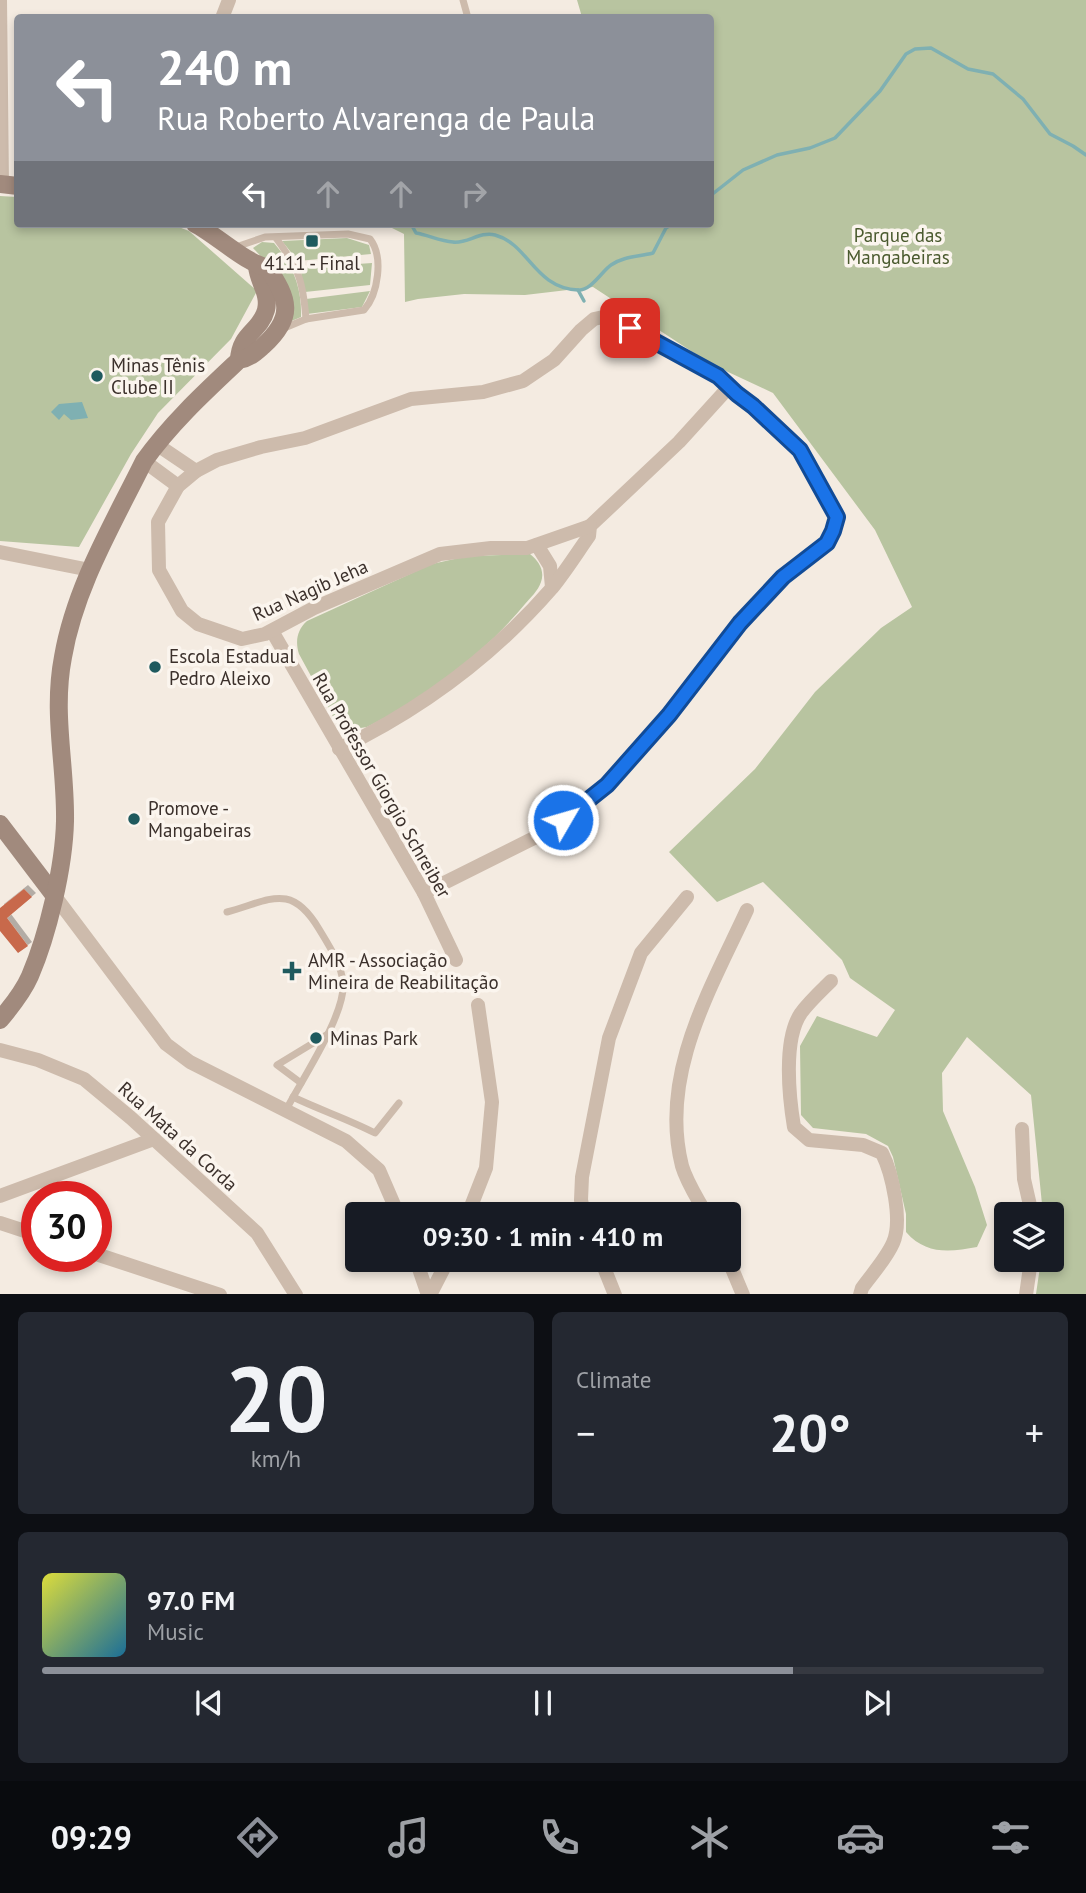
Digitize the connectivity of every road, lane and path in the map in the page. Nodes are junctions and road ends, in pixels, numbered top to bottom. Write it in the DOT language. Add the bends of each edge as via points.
graph roads {
  1 [pos="0,0"];
  2 [pos="7,185"];
  3 [pos="201,228"];
  4 [pos="276,238"];
  5 [pos="233,248"];
  6 [pos="257,266"];
  7 [pos="306,319"];
  8 [pos="278,330"];
  9 [pos="239,360"];
  10 [pos="730,387"];
  11 [pos="156,444"];
  12 [pos="144,461"];
  13 [pos="197,471"];
  14 [pos="178,486"];
  15 [pos="590,526"];
  16 [pos="537,545"];
  17 [pos="0,552"];
  18 [pos="90,570"];
  19 [pos="552,587"];
  20 [pos="272,631"];
  21 [pos="339,749"];
  22 [pos="0,824"];
  23 [pos="60,861"];
  24 [pos="35,869"];
  25 [pos="424,893"];
  26 [pos="54,895"];
  27 [pos="687,897"];
  28 [pos="747,910"];
  29 [pos="228,912"];
  30 [pos="456,960"];
  31 [pos="831,981"];
  32 [pos="478,1005"];
  33 [pos="0,1020"];
  34 [pos="328,1034"];
  35 [pos="0,1050"];
  36 [pos="301,1083"];
  37 [pos="399,1103"];
  38 [pos="289,1104"];
  39 [pos="1022,1129"];
  40 [pos="153,1139"];
  41 [pos="0,1196"];
  42 [pos="393,1202"];
  43 [pos="473,1202"];
  44 [pos="582,1202"];
  45 [pos="700,1202"];
  46 [pos="1029,1202"];
  47 [pos="0,1223"];
  48 [pos="21,1230"];
  49 [pos="112,1259"];
  50 [pos="421,1272"];
  51 [pos="441,1272"];
  52 [pos="606,1272"];
  53 [pos="734,1272"];
  54 [pos="1029,1272"];
  55 [pos="213,1293"];
  56 [pos="296,1294"];
  57 [pos="429,1294"];
  58 [pos="615,1294"];
  59 [pos="743,1294"];
  60 [pos="860,1294"];
  61 [pos="1026,1294"];
  1 -- 2 [label="street"];
  3 -- 5 [label="street"];
  4 -- 5 [label="lane"];
  4 -- 7 [label="lane" via="296,264"];
  4 -- 7 [label="lane" via="348,234 374,244 374,294 364,310"];
  5 -- 6 [label="street"];
  6 -- 8 [label="street" via="267,267 284,296 284,317"];
  6 -- 9 [label="street" via="267,295 265,311 240,346"];
  7 -- 8 [label="lane"];
  8 -- 9 [label="street" via="249,358"];
  9 -- 11 [label="street"];
  10 -- 13 [label="street" via="608,316 594,319 554,360 523,382 483,392 411,399 305,438 217,460"];
  10 -- 15 [label="street, Rua Nagib Jeha"];
  10 -- 25 [label="street" via="800,450 837,517 827,543 783,577 740,623 669,715 607,785 534,838"];
  11 -- 12 [label="street"];
  11 -- 13 [label="street"];
  12 -- 14 [label="street"];
  12 -- 18 [label="street"];
  13 -- 14 [label="street"];
  14 -- 20 [label="street, Rua Nagib Jeha" via="158,522 159,570 182,611 198,624 242,639"];
  15 -- 16 [label="street, Rua Nagib Jeha"];
  15 -- 19 [label="street, Rua Nagib Jeha" via="589,536"];
  16 -- 19 [label="street" via="550,565"];
  16 -- 20 [label="street, Rua Nagib Jeha" via="440,554"];
  17 -- 18 [label="street"];
  18 -- 23 [label="street" via="69,621 57,697 65,821"];
  19 -- 21 [label="street, Rua Nagib Jeha" via="500,642 446,686"];
  20 -- 21 [label="street, Rua Professor Giorgio Schreiber"];
  21 -- 25 [label="street, Rua Professor Giorgio Schreiber"];
  22 -- 24 [label="street"];
  23 -- 24 [label="street"];
  23 -- 26 [label="street"];
  24 -- 26 [label="street"];
  25 -- 30 [label="street, Rua Professor Giorgio Schreiber"];
  26 -- 33 [label="street" via="29,978"];
  26 -- 38 [label="street" via="166,1044 190,1062"];
  27 -- 44 [label="street" via="641,953 609,1038 582,1177"];
  28 -- 45 [label="street" via="683,1059 677,1139 683,1169"];
  29 -- 34 [label="lane" via="282,897 309,912 343,983"];
  31 -- 60 [label="street" via="800,1014 791,1034 790,1101 794,1127 809,1140 863,1145 881,1153 887,1164 897,1215 894,1242"];
  32 -- 43 [label="street" via="492,1102 486,1168"];
  34 -- 36 [label="lane"];
  34 -- 36 [label="lane" via="277,1065"];
  35 -- 40 [label="street, Rua Mata da Corda" via="84,1079"];
  36 -- 38 [label="lane"];
  37 -- 38 [label="lane" via="375,1133 348,1118"];
  38 -- 42 [label="street" via="346,1141 379,1170"];
  39 -- 46 [label="street"];
  40 -- 41 [label="street"];
  40 -- 56 [label="street, Rua Mata da Corda" via="257,1233"];
  47 -- 48 [label="street"];
  49 -- 55 [label="street"];
  50 -- 57 [label="street"];
  51 -- 57 [label="street"];
  52 -- 58 [label="street"];
  53 -- 59 [label="street"];
  54 -- 61 [label="street"];
}
